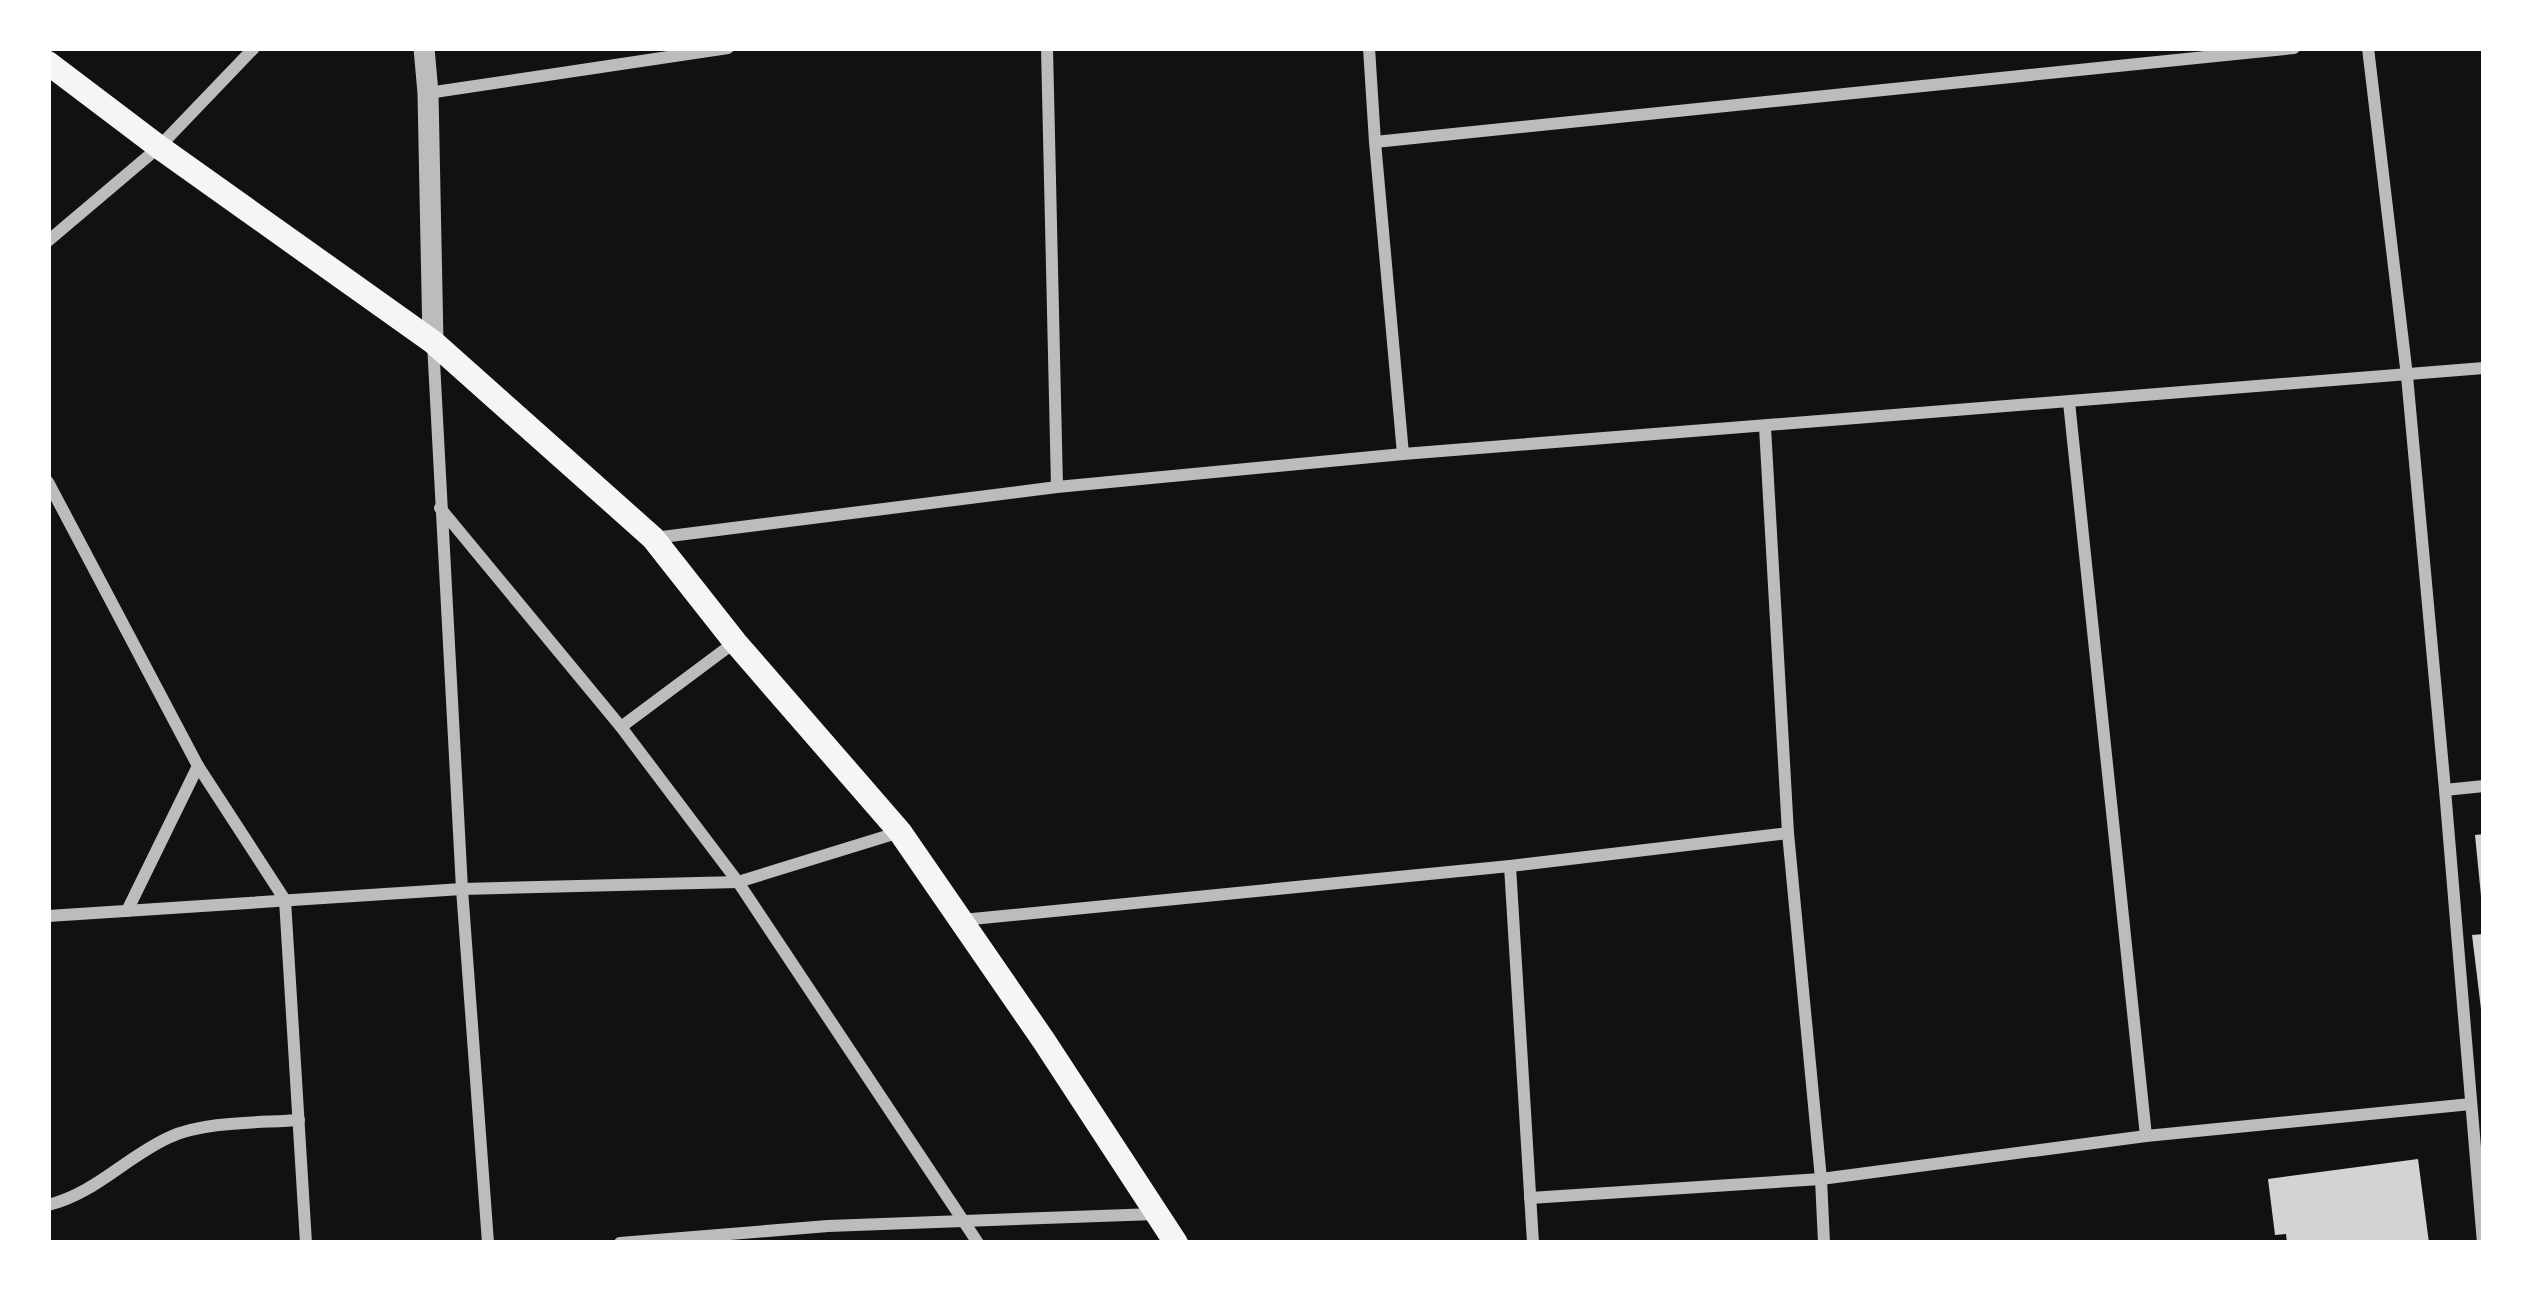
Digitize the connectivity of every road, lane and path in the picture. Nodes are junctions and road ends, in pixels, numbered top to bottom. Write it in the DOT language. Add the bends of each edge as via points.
graph roads {
  1 [pos="254,48"];
  2 [pos="424,48"];
  3 [pos="728,48"];
  4 [pos="1047,48"];
  5 [pos="1369,48"];
  6 [pos="2294,48"];
  7 [pos="2368,48"];
  8 [pos="48,63"];
  9 [pos="428,93"];
  10 [pos="1375,142"];
  11 [pos="159,147"];
  12 [pos="48,241"];
  13 [pos="433,342"];
  14 [pos="2484,368"];
  15 [pos="2407,376"];
  16 [pos="2069,402"];
  17 [pos="1766,427"];
  18 [pos="1403,454"];
  19 [pos="48,482"];
  20 [pos="1057,487"];
  21 [pos="440,508"];
  22 [pos="652,538"];
  23 [pos="735,642"];
  24 [pos="621,728"];
  25 [pos="198,766"];
  26 [pos="2484,786"];
  27 [pos="2446,790"];
  28 [pos="900,832"];
  29 [pos="1788,832"];
  30 [pos="1510,866"];
  31 [pos="738,882"];
  32 [pos="462,889"];
  33 [pos="286,900"];
  34 [pos="127,911"];
  35 [pos="48,916"];
  36 [pos="961,920"];
  37 [pos="2471,1104"];
  38 [pos="299,1120"];
  39 [pos="2146,1136"];
  40 [pos="1821,1179"];
  41 [pos="1530,1198"];
  42 [pos="48,1205"];
  43 [pos="1155,1214"];
  44 [pos="964,1220"];
  45 [pos="828,1226"];
  46 [pos="306,1243"];
  47 [pos="488,1243"];
  48 [pos="620,1243"];
  49 [pos="830,1243"];
  50 [pos="979,1243"];
  51 [pos="1176,1243"];
  52 [pos="1533,1243"];
  53 [pos="1824,1243"];
  54 [pos="2483,1243"];
  1 -- 11 [label="street"];
  2 -- 9 [label="street"];
  3 -- 9 [label="street"];
  4 -- 20 [label="street"];
  5 -- 10 [label="street"];
  6 -- 10 [label="street"];
  7 -- 15 [label="street"];
  8 -- 11 [label="main road"];
  9 -- 13 [label="street"];
  10 -- 18 [label="street"];
  11 -- 12 [label="street"];
  11 -- 13 [label="main road"];
  13 -- 21 [label="street"];
  13 -- 22 [label="main road"];
  14 -- 15 [label="street"];
  15 -- 16 [label="street"];
  15 -- 27 [label="street"];
  16 -- 17 [label="street"];
  16 -- 39 [label="street"];
  17 -- 18 [label="street"];
  17 -- 29 [label="street"];
  18 -- 20 [label="street"];
  19 -- 25 [label="street"];
  20 -- 22 [label="street"];
  21 -- 24 [label="street"];
  21 -- 32 [label="street"];
  22 -- 23 [label="main road"];
  23 -- 24 [label="street"];
  23 -- 28 [label="main road"];
  24 -- 31 [label="street"];
  25 -- 33 [label="street"];
  25 -- 34 [label="street"];
  26 -- 27 [label="street"];
  27 -- 37 [label="street"];
  28 -- 31 [label="street"];
  28 -- 36 [label="main road"];
  29 -- 30 [label="street"];
  29 -- 40 [label="street"];
  30 -- 36 [label="street"];
  30 -- 41 [label="street"];
  31 -- 32 [label="street"];
  31 -- 44 [label="street"];
  32 -- 33 [label="street"];
  32 -- 47 [label="street"];
  33 -- 34 [label="street"];
  33 -- 38 [label="street"];
  34 -- 35 [label="street"];
  36 -- 43 [label="main road"];
  37 -- 39 [label="street"];
  37 -- 54 [label="street"];
  38 -- 42 [label="street" via="191,1129"];
  38 -- 46 [label="street"];
  39 -- 40 [label="street"];
  40 -- 41 [label="street"];
  40 -- 53 [label="street"];
  41 -- 52 [label="street"];
  43 -- 44 [label="street"];
  43 -- 51 [label="main road"];
  44 -- 45 [label="street"];
  44 -- 50 [label="street"];
  45 -- 48 [label="street"];
  45 -- 49 [label="street"];
}
